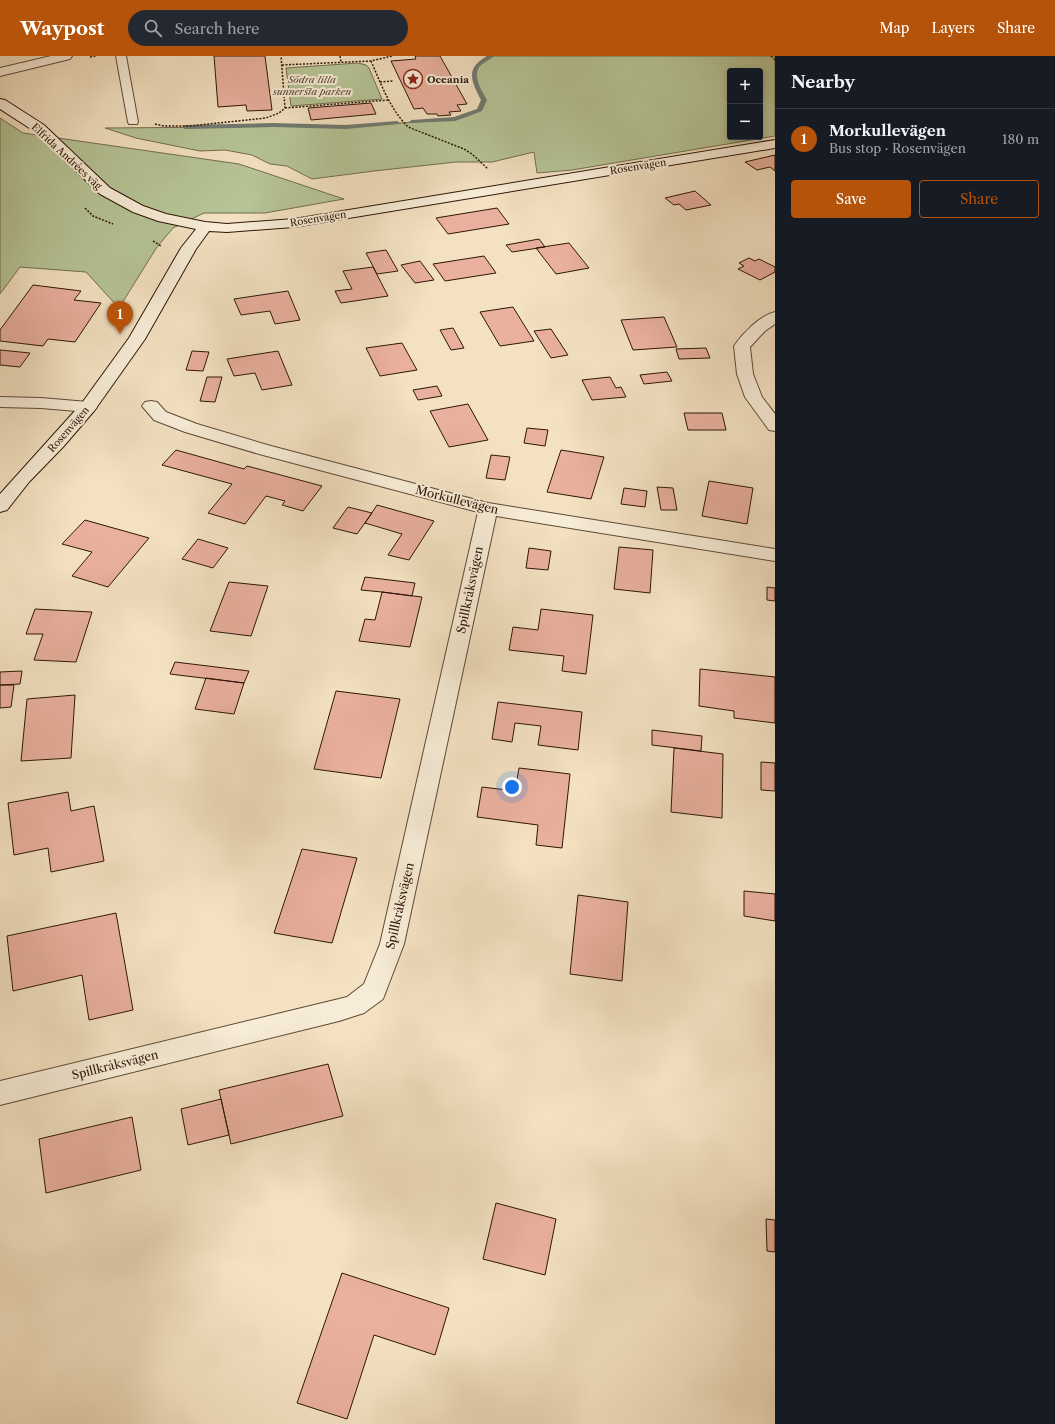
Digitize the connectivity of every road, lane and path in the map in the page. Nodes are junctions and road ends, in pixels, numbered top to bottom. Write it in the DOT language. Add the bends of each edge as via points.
graph roads {
  1 [pos="66,56"];
  2 [pos="121,56"];
  3 [pos="281,56"];
  4 [pos="340,56"];
  5 [pos="392,56"];
  6 [pos="771,56"];
  7 [pos="775,60"];
  8 [pos="371,61"];
  9 [pos="341,62"];
  10 [pos="282,65"];
  11 [pos="0,72"];
  12 [pos="394,81"];
  13 [pos="380,82"];
  14 [pos="284,90"];
  15 [pos="274,91"];
  16 [pos="388,100"];
  17 [pos="0,103"];
  18 [pos="285,108"];
  19 [pos="132,118"];
  20 [pos="775,144"];
  21 [pos="492,173"];
  22 [pos="205,226"];
  23 [pos="775,317"];
  24 [pos="0,402"];
  25 [pos="151,406"];
  26 [pos="88,407"];
  27 [pos="775,426"];
  28 [pos="0,506"];
  29 [pos="488,509"];
  30 [pos="775,555"];
  31 [pos="0,1093"];
  1 -- 11 [label="street"];
  2 -- 19 [label="lane"];
  3 -- 10 [label="path"];
  4 -- 9 [label="path"];
  5 -- 8 [label="path"];
  6 -- 7 [label="path"];
  8 -- 9 [label="path"];
  8 -- 13 [label="path"];
  9 -- 10 [label="path"];
  10 -- 14 [label="path"];
  12 -- 13 [label="path"];
  13 -- 16 [label="path"];
  14 -- 15 [label="path"];
  14 -- 18 [label="path"];
  16 -- 18 [label="path"];
  16 -- 21 [label="path" via="408,127 464,149"];
  17 -- 22 [label="street, Elfrida Andrées väg" via="39,128 105,192 138,209 163,218"];
  18 -- 19 [label="path" via="266,118 190,126 156,125"];
  20 -- 22 [label="street, Rosenvägen" via="294,223 228,228"];
  22 -- 26 [label="street, Rosenvägen" via="137,339"];
  23 -- 27 [label="street" via="759,328 742,346 745,374 754,397"];
  24 -- 26 [label="street" via="41,402"];
  25 -- 29 [label="street, Morkullevägen" via="160,416 191,428"];
  26 -- 28 [label="street, Rosenvägen"];
  29 -- 30 [label="street, Morkullevägen"];
  29 -- 31 [label="street, Spillkråksvägen" via="392,944 374,991 355,1005 339,1010"];
}
